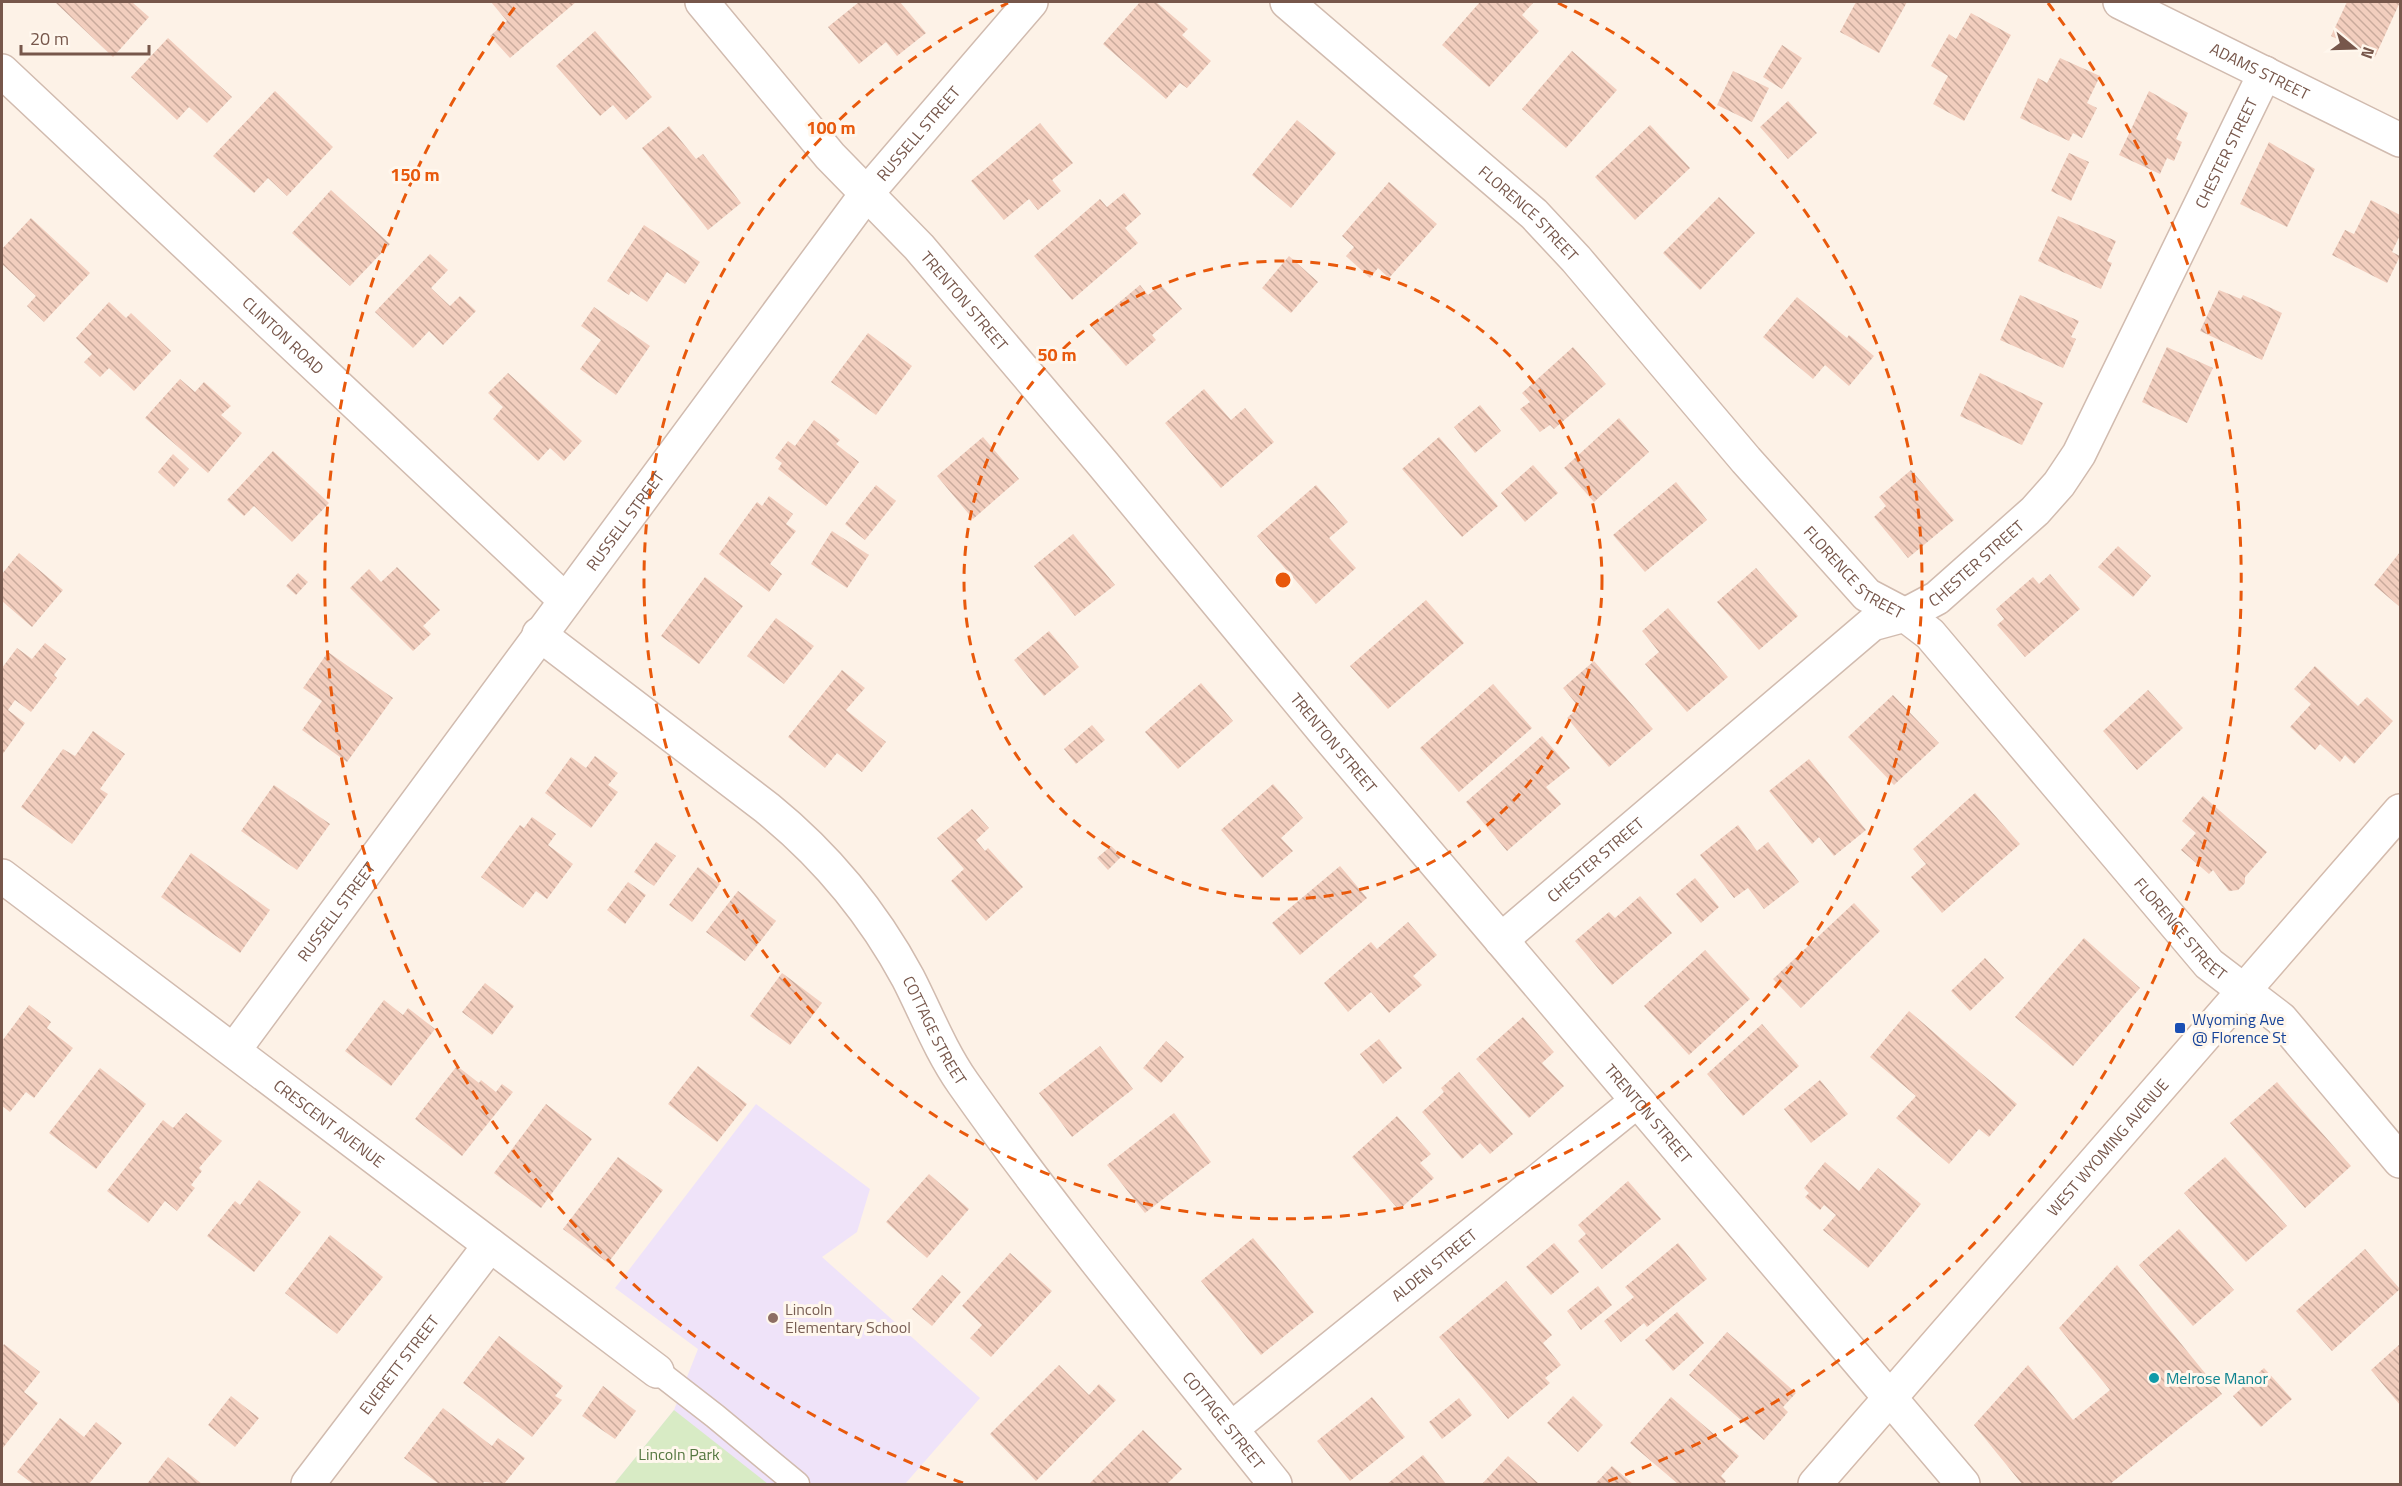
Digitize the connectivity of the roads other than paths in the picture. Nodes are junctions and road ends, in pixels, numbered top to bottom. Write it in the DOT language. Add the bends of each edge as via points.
graph roads {
  1 [pos="702,2"];
  2 [pos="1031,2"];
  3 [pos="1287,2"];
  4 [pos="2120,2"];
  5 [pos="2,71"];
  6 [pos="2265,73"];
  7 [pos="2400,140"];
  8 [pos="867,193"];
  9 [pos="565,600"];
  10 [pos="1905,615"];
  11 [pos="539,634"];
  12 [pos="2400,810"];
  13 [pos="2,876"];
  14 [pos="1501,940"];
  15 [pos="2243,991"];
  16 [pos="234,1050"];
  17 [pos="1637,1101"];
  18 [pos="2400,1161"];
  19 [pos="490,1245"];
  20 [pos="657,1371"];
  21 [pos="1890,1399"];
  22 [pos="1231,1429"];
  23 [pos="308,1485"];
  24 [pos="797,1485"];
  25 [pos="1275,1485"];
  26 [pos="1815,1485"];
  27 [pos="1963,1485"];
  1 -- 8 [label="street, TRENTON STREET" via="830,156"];
  2 -- 8 [label="street, RUSSELL STREET"];
  3 -- 10 [label="street, FLORENCE STREET" via="1534,214 1867,595"];
  4 -- 6 [label="street, ADAMS STREET"];
  5 -- 9 [label="street, CLINTON ROAD"];
  6 -- 7 [label="street, ADAMS STREET"];
  6 -- 10 [label="street, CHESTER STREET" via="2070,470 2035,512 1937,598"];
  8 -- 9 [label="street, RUSSELL STREET"];
  8 -- 14 [label="street, TRENTON STREET" via="919,247"];
  9 -- 11 [label="street, RUSSELL STREET"];
  10 -- 14 [label="street, CHESTER STREET" via="1872,624"];
  10 -- 15 [label="street, FLORENCE STREET" via="1930,634 2209,964"];
  11 -- 16 [label="street, RUSSELL STREET"];
  11 -- 22 [label="street, COTTAGE STREET" via="783,820 855,894 897,959 961,1080"];
  12 -- 15 [label="street, WEST WYOMING AVENUE"];
  13 -- 16 [label="street, CRESCENT AVENUE"];
  14 -- 17 [label="street, TRENTON STREET"];
  15 -- 18 [label="street, FLORENCE STREET" via="2281,1019"];
  15 -- 21 [label="street, WEST WYOMING AVENUE"];
  16 -- 19 [label="street, CRESCENT AVENUE"];
  17 -- 21 [label="street, TRENTON STREET"];
  17 -- 22 [label="street, ALDEN STREET"];
  19 -- 20 [label="street, CRESCENT AVENUE"];
  19 -- 23 [label="street, EVERETT STREET"];
  20 -- 24 [label="lane"];
  21 -- 26 [label="street, WEST WYOMING AVENUE"];
  21 -- 27 [label="street, TRENTON STREET"];
  22 -- 25 [label="street, COTTAGE STREET"];
}
